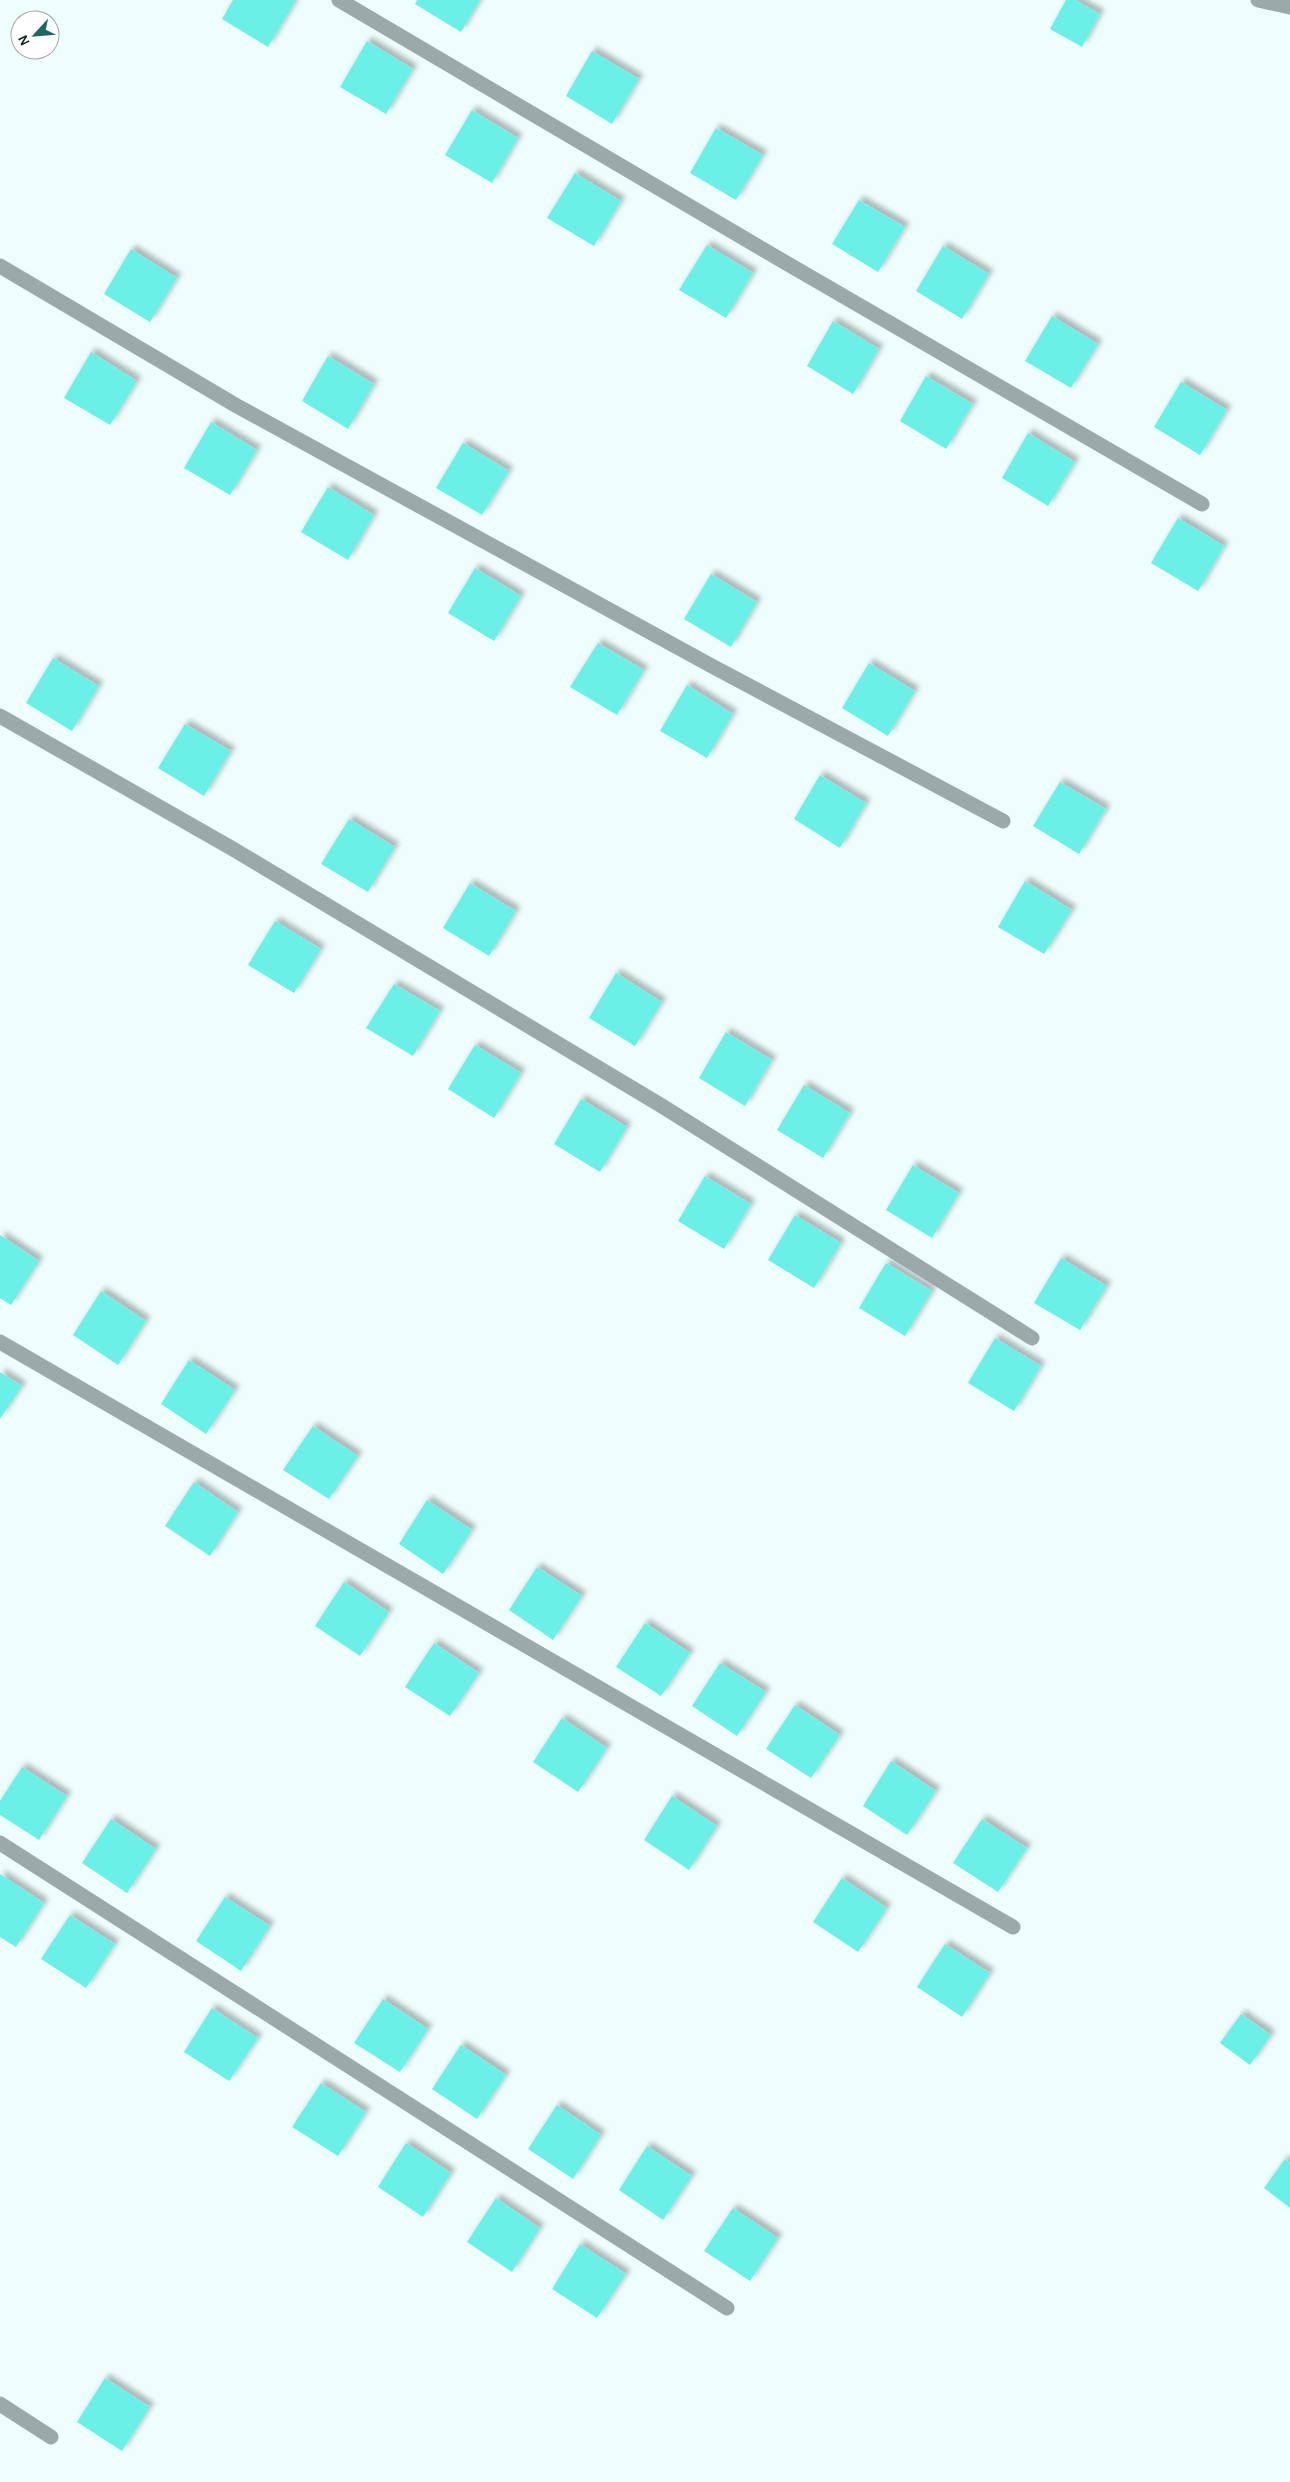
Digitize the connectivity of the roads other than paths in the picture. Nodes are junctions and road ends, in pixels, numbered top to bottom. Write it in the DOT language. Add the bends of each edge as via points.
graph roads {
  1 [pos="340,0"];
  2 [pos="1258,0"];
  3 [pos="1290,8"];
  4 [pos="0,266"];
  5 [pos="1202,504"];
  6 [pos="0,716"];
  7 [pos="1003,821"];
  8 [pos="1032,1338"];
  9 [pos="0,1342"];
  10 [pos="0,1843"];
  11 [pos="1013,1926"];
  12 [pos="727,2308"];
  13 [pos="0,2404"];
  14 [pos="51,2437"];
  1 -- 5 [label="street"];
  2 -- 3 [label="street"];
  4 -- 7 [label="street" via="237,406"];
  6 -- 8 [label="street" via="233,849 653,1101"];
  9 -- 11 [label="street"];
  10 -- 12 [label="street"];
  13 -- 14 [label="street"];
}
